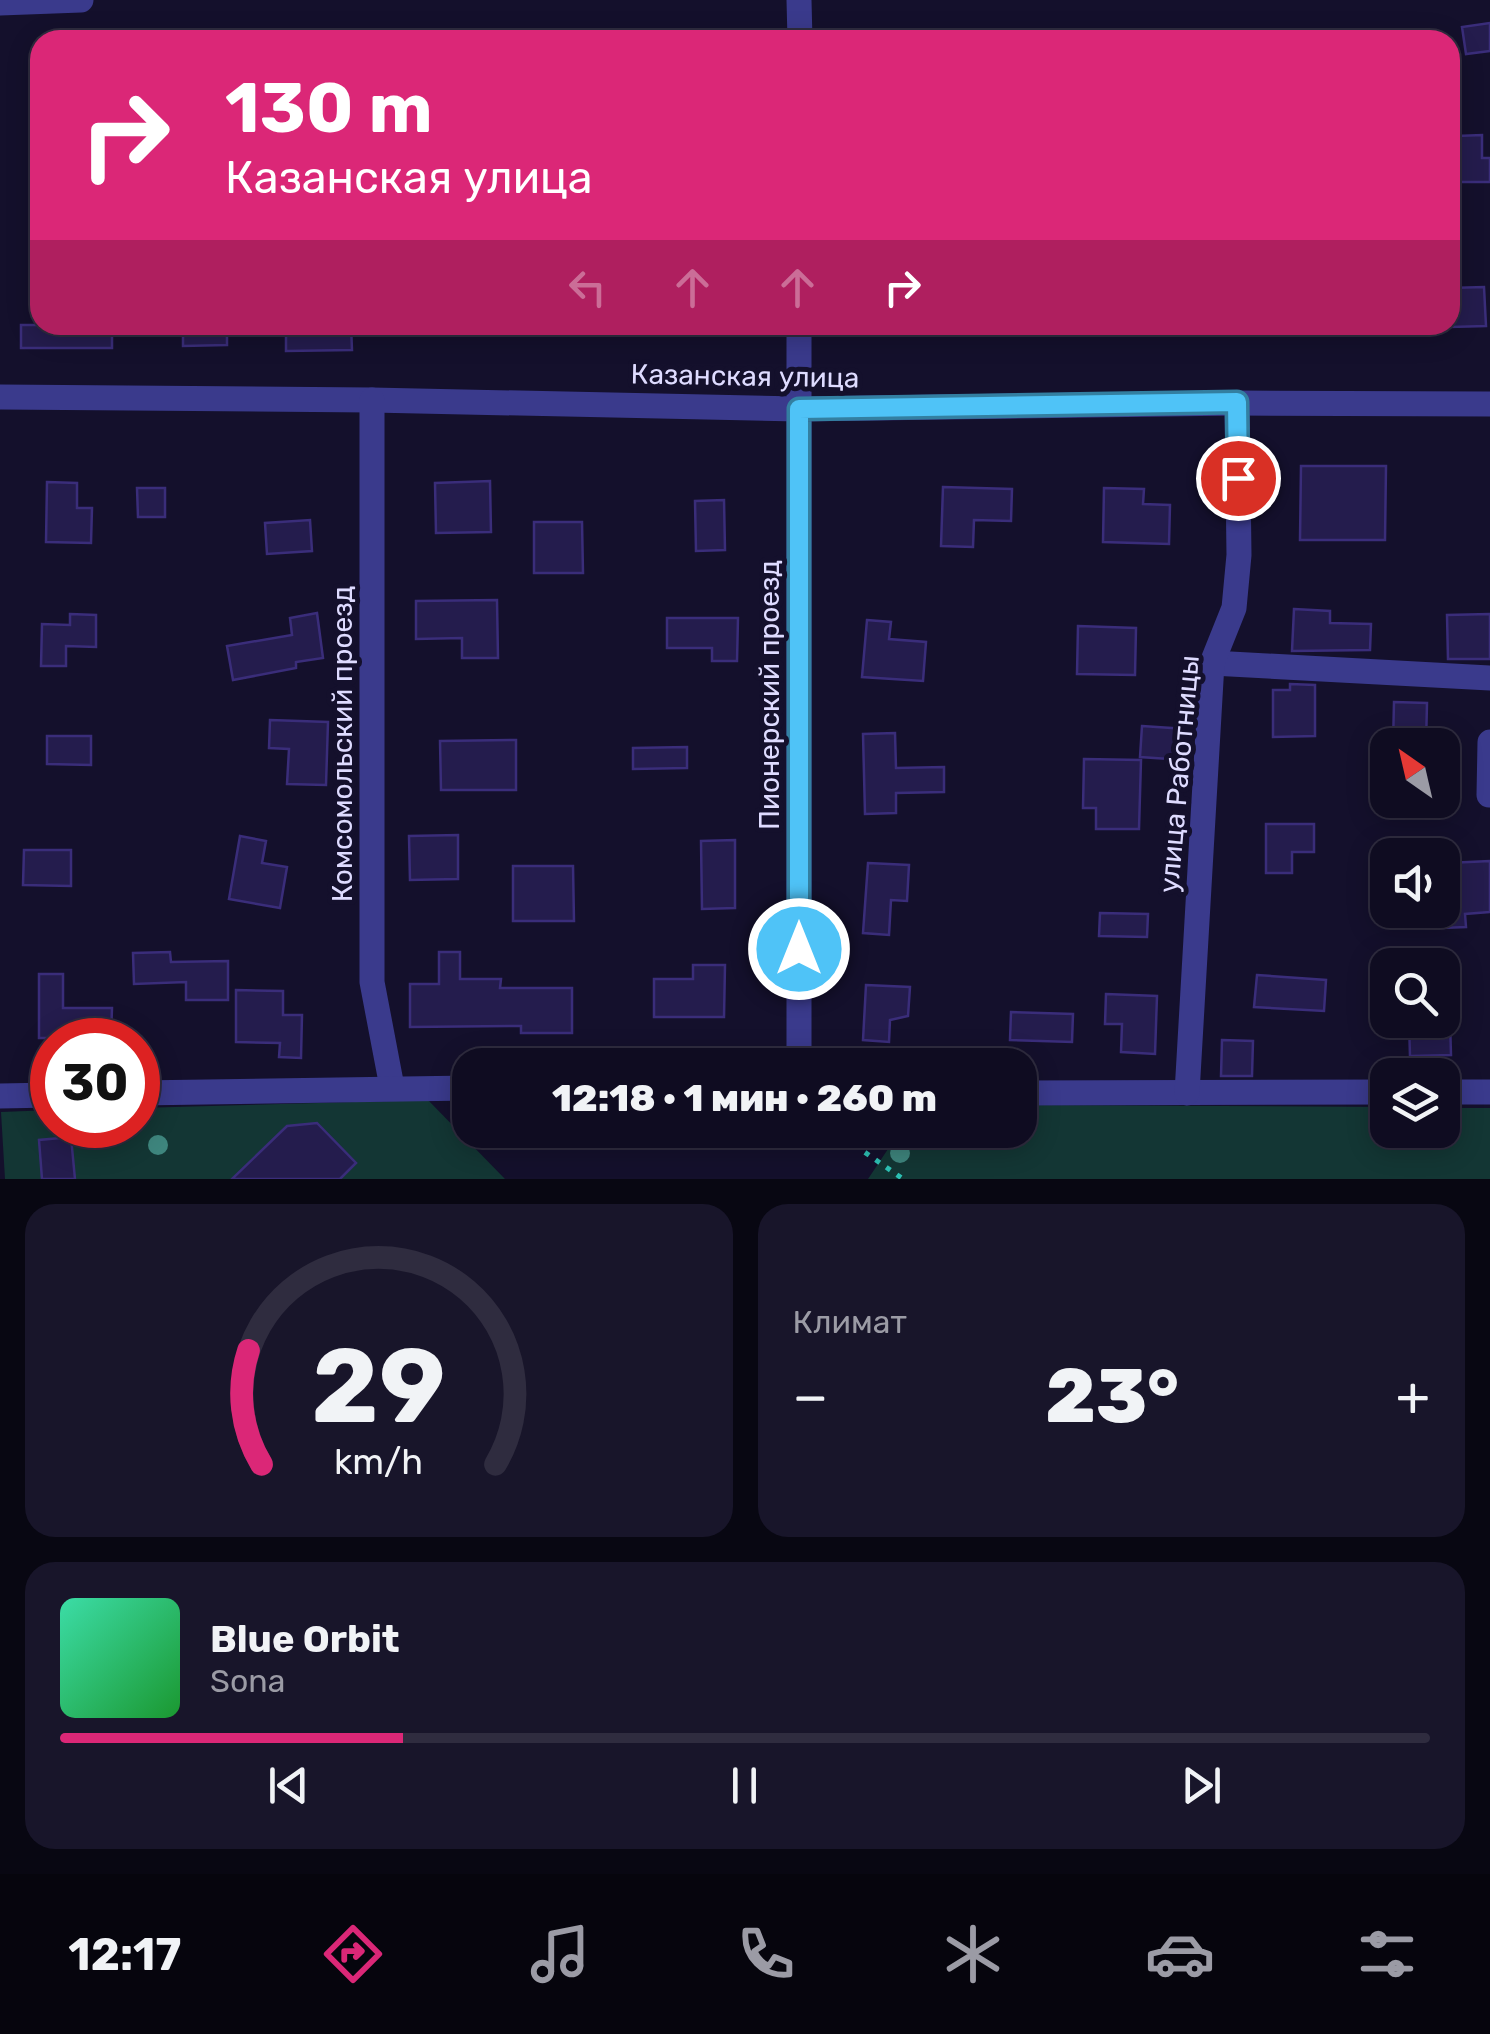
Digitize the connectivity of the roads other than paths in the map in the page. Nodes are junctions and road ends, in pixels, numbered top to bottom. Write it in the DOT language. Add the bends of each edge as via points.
graph roads {
  1 [pos="82,0"];
  2 [pos="799,0"];
  3 [pos="0,3"];
  4 [pos="800,30"];
  5 [pos="799,335"];
  6 [pos="0,397"];
  7 [pos="372,400"];
  8 [pos="1237,402"];
  9 [pos="1490,404"];
  10 [pos="799,409"];
  11 [pos="1212,663"];
  12 [pos="1490,678"];
  13 [pos="1490,742"];
  14 [pos="1489,796"];
  15 [pos="799,1048"];
  16 [pos="392,1087"];
  17 [pos="452,1088"];
  18 [pos="160,1092"];
  19 [pos="1370,1092"];
  20 [pos="1460,1092"];
  21 [pos="1490,1092"];
  22 [pos="1037,1093"];
  23 [pos="1188,1093"];
  24 [pos="30,1095"];
  25 [pos="0,1096"];
  1 -- 3 [label="street"];
  2 -- 4 [label="street"];
  5 -- 10 [label="street, Пионерский проезд"];
  6 -- 7 [label="street, Казанская улица"];
  7 -- 10 [label="street, Казанская улица"];
  7 -- 16 [label="street, Комсомольский проезд" via="372,982"];
  8 -- 9 [label="street, Казанская улица"];
  8 -- 10 [label="street, Казанская улица"];
  8 -- 11 [label="street, улица Работницы" via="1235,598"];
  10 -- 15 [label="street, Пионерский проезд"];
  11 -- 12 [label="street"];
  11 -- 23 [label="street, улица Работницы"];
  13 -- 14 [label="street"];
  16 -- 17 [label="street"];
  16 -- 18 [label="street"];
  19 -- 23 [label="street"];
  20 -- 21 [label="street"];
  22 -- 23 [label="street"];
  24 -- 25 [label="street"];
}
